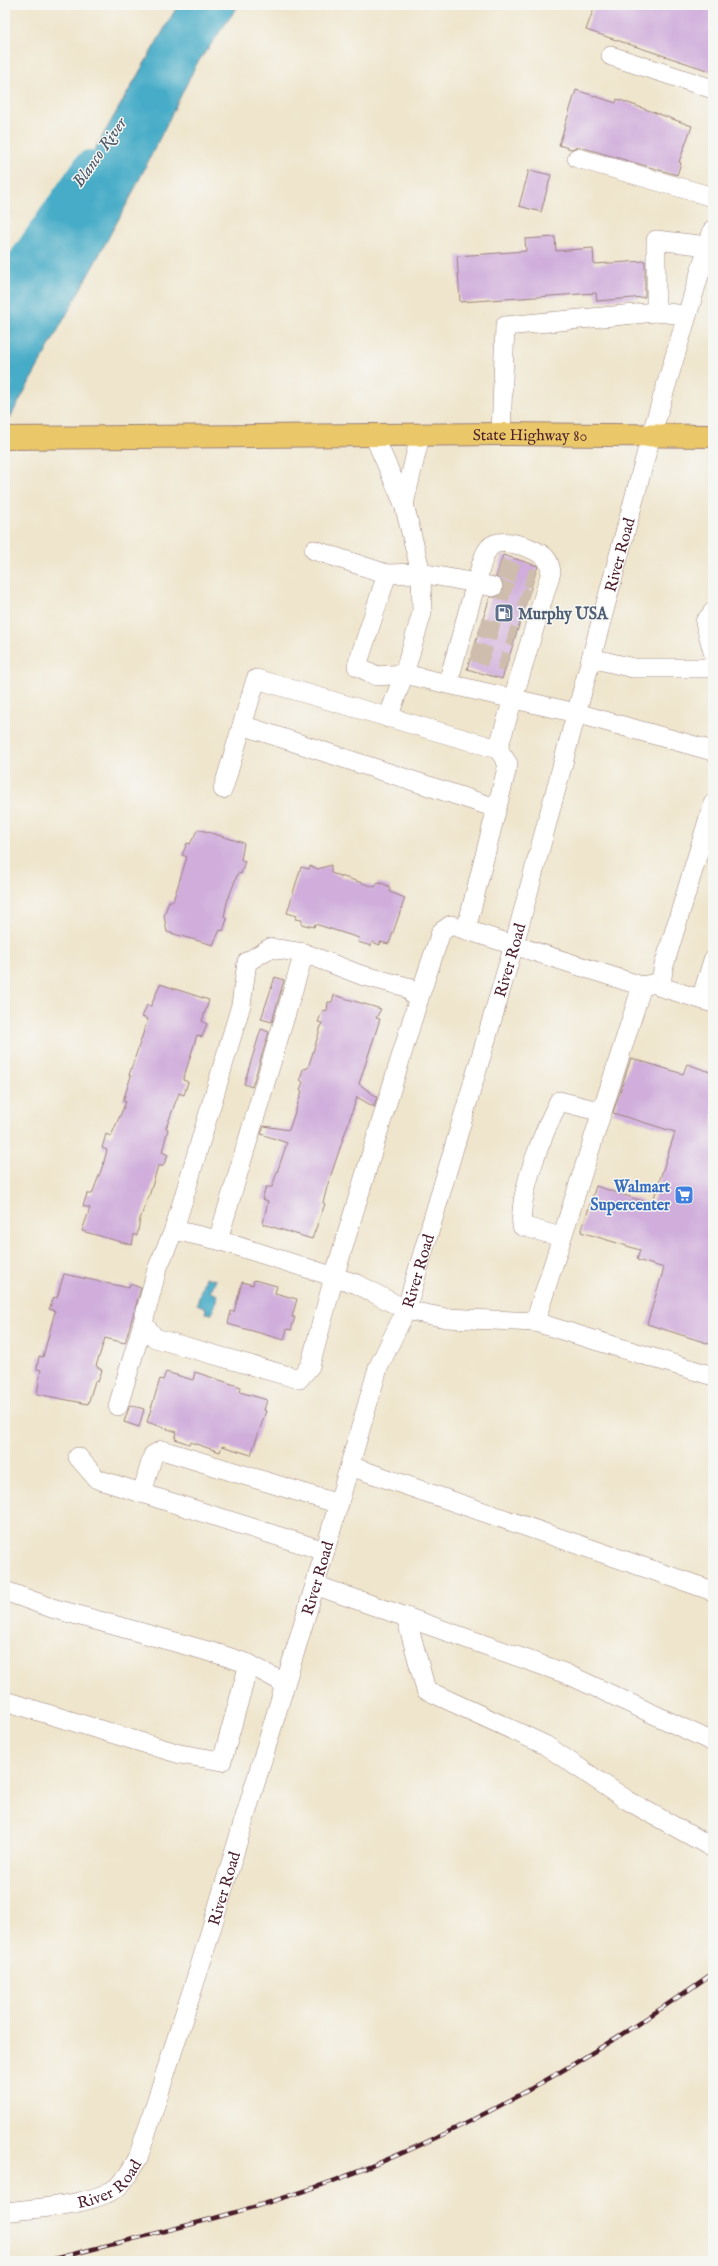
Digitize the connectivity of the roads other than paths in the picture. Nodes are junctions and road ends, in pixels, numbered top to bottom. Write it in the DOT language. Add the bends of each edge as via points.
graph roads {
  1 [pos="611,56"];
  2 [pos="713,89"];
  3 [pos="577,158"];
  4 [pos="713,197"];
  5 [pos="710,238"];
  6 [pos="656,312"];
  7 [pos="687,315"];
  8 [pos="501,434"];
  9 [pos="374,436"];
  10 [pos="420,436"];
  11 [pos="651,436"];
  12 [pos="713,436"];
  13 [pos="5,438"];
  14 [pos="404,504"];
  15 [pos="314,550"];
  16 [pos="387,574"];
  17 [pos="421,574"];
  18 [pos="485,585"];
  19 [pos="713,612"];
  20 [pos="713,652"];
  21 [pos="591,658"];
  22 [pos="713,668"];
  23 [pos="404,674"];
  24 [pos="448,683"];
  25 [pos="512,699"];
  26 [pos="576,713"];
  27 [pos="388,718"];
  28 [pos="242,725"];
  29 [pos="498,749"];
  30 [pos="713,751"];
  31 [pos="224,789"];
  32 [pos="713,804"];
  33 [pos="496,808"];
  34 [pos="466,930"];
  35 [pos="514,944"];
  36 [pos="304,953"];
  37 [pos="713,960"];
  38 [pos="661,982"];
  39 [pos="642,986"];
  40 [pos="418,1001"];
  41 [pos="707,1001"];
  42 [pos="602,1112"];
  43 [pos="174,1230"];
  44 [pos="561,1237"];
  45 [pos="218,1240"];
  46 [pos="334,1277"];
  47 [pos="406,1310"];
  48 [pos="535,1322"];
  49 [pos="143,1323"];
  50 [pos="713,1376"];
  51 [pos="118,1406"];
  52 [pos="78,1457"];
  53 [pos="350,1466"];
  54 [pos="142,1493"];
  55 [pos="338,1504"];
  56 [pos="325,1551"];
  57 [pos="315,1585"];
  58 [pos="5,1591"];
  59 [pos="713,1591"];
  60 [pos="406,1617"];
  61 [pos="249,1664"];
  62 [pos="284,1683"];
  63 [pos="5,1701"];
  64 [pos="713,1742"];
  65 [pos="713,1848"];
  66 [pos="5,2212"];
  1 -- 2 [label="street"];
  3 -- 4 [label="street"];
  5 -- 6 [label="street" via="656,240"];
  5 -- 7 [label="street, River Road"];
  6 -- 7 [label="street"];
  6 -- 8 [label="street" via="505,326"];
  7 -- 11 [label="street, River Road"];
  8 -- 10 [label="main road, State Highway 80"];
  8 -- 11 [label="main road, State Highway 80"];
  9 -- 10 [label="main road, State Highway 80"];
  9 -- 13 [label="main road, State Highway 80"];
  9 -- 14 [label="street"];
  10 -- 14 [label="street"];
  11 -- 12 [label="main road, State Highway 80"];
  11 -- 21 [label="street, River Road"];
  14 -- 17 [label="street"];
  15 -- 16 [label="street"];
  16 -- 17 [label="street"];
  16 -- 23 [label="street" via="357,666 377,676"];
  17 -- 18 [label="street"];
  17 -- 23 [label="street" via="422,613"];
  18 -- 24 [label="street" via="465,649"];
  18 -- 25 [label="street" via="491,565 489,548 497,541 505,541 542,554 549,562 551,572 541,581 514,665"];
  19 -- 20 [label="street" via="706,622"];
  21 -- 22 [label="street" via="633,668"];
  21 -- 26 [label="street, River Road"];
  23 -- 24 [label="street"];
  23 -- 27 [label="street"];
  24 -- 25 [label="street"];
  25 -- 26 [label="street"];
  25 -- 29 [label="street"];
  26 -- 30 [label="street"];
  26 -- 35 [label="street, River Road"];
  27 -- 28 [label="street" via="256,679"];
  27 -- 29 [label="street"];
  28 -- 31 [label="street"];
  28 -- 33 [label="street"];
  29 -- 33 [label="street" via="508,764"];
  32 -- 38 [label="street"];
  33 -- 34 [label="street"];
  34 -- 35 [label="street"];
  34 -- 40 [label="street" via="451,925 441,932"];
  35 -- 39 [label="street"];
  35 -- 47 [label="street, River Road"];
  36 -- 40 [label="street" via="361,975 407,987"];
  36 -- 43 [label="street" via="270,948 247,962 241,1005"];
  36 -- 45 [label="street"];
  37 -- 41 [label="street"];
  38 -- 39 [label="street"];
  38 -- 41 [label="street" via="661,987"];
  39 -- 42 [label="street"];
  40 -- 46 [label="street"];
  42 -- 44 [label="street"];
  42 -- 44 [label="street" via="559,1101 544,1132 520,1211 522,1226"];
  43 -- 45 [label="street"];
  43 -- 49 [label="street" via="157,1268"];
  44 -- 48 [label="street"];
  45 -- 46 [label="street"];
  46 -- 47 [label="street" via="357,1284"];
  46 -- 49 [label="street" via="309,1365 299,1378 155,1338"];
  47 -- 48 [label="street" via="446,1318"];
  47 -- 53 [label="street, River Road" via="378,1368"];
  48 -- 50 [label="street"];
  49 -- 51 [label="street"];
  52 -- 54 [label="street" via="97,1480"];
  53 -- 55 [label="street, River Road"];
  53 -- 59 [label="street"];
  54 -- 55 [label="street" via="153,1455 162,1450"];
  54 -- 56 [label="street"];
  55 -- 56 [label="street, River Road"];
  56 -- 57 [label="street, River Road"];
  57 -- 60 [label="street"];
  57 -- 62 [label="street, River Road"];
  58 -- 61 [label="street" via="52,1608"];
  60 -- 64 [label="street" via="567,1674"];
  60 -- 65 [label="street" via="426,1690 545,1745 627,1800"];
  61 -- 62 [label="street"];
  61 -- 63 [label="street" via="222,1761 180,1754"];
  62 -- 66 [label="street, River Road" via="200,1966 138,2158 120,2185 106,2194 86,2200"];
}
